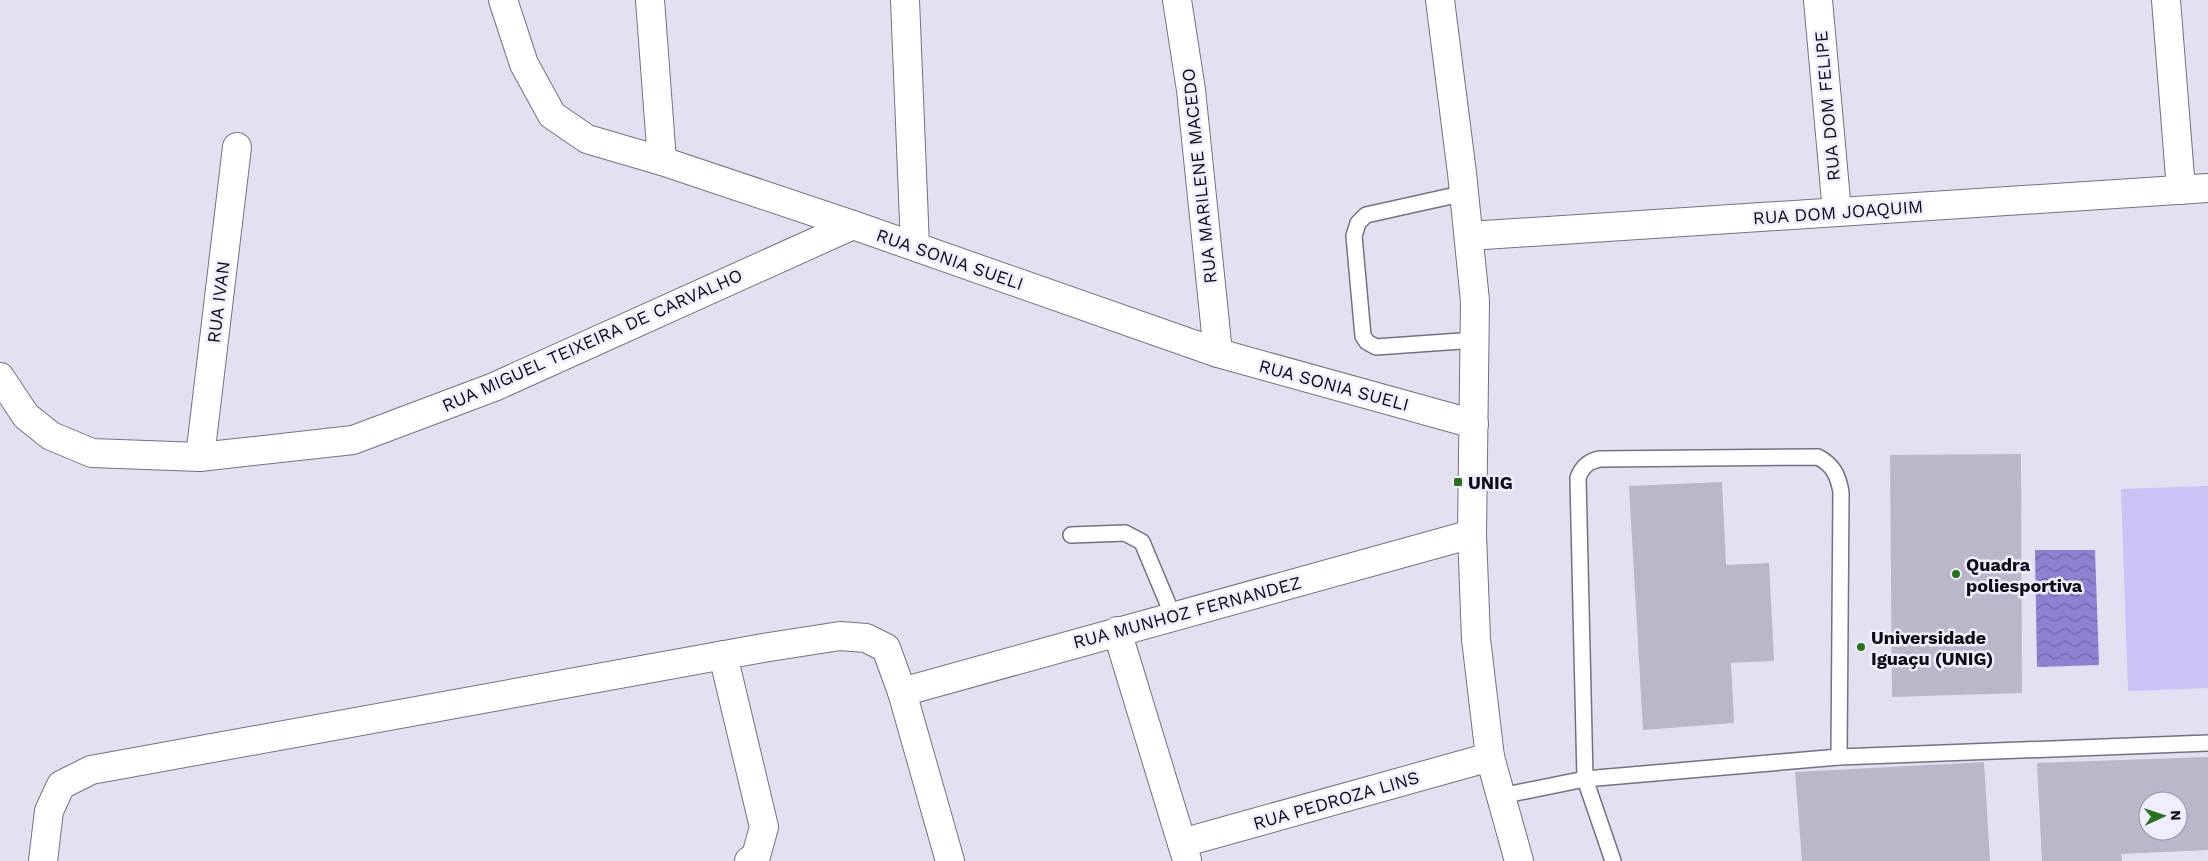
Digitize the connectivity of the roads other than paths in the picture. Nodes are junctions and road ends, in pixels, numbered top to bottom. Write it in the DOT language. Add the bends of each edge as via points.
graph roads {
  1 [pos="503,0"];
  2 [pos="650,0"];
  3 [pos="905,0"];
  4 [pos="1177,0"];
  5 [pos="1440,0"];
  6 [pos="1818,0"];
  7 [pos="2166,0"];
  8 [pos="237,148"];
  9 [pos="662,161"];
  10 [pos="2208,188"];
  11 [pos="2181,190"];
  12 [pos="1464,193"];
  13 [pos="1837,212"];
  14 [pos="853,225"];
  15 [pos="1469,236"];
  16 [pos="915,246"];
  17 [pos="1476,340"];
  18 [pos="1218,353"];
  19 [pos="0,377"];
  20 [pos="1474,424"];
  21 [pos="200,457"];
  22 [pos="1071,534"];
  23 [pos="1472,534"];
  24 [pos="1173,616"];
  25 [pos="1117,631"];
  26 [pos="723,655"];
  27 [pos="902,692"];
  28 [pos="2208,743"];
  29 [pos="1490,757"];
  30 [pos="1839,757"];
  31 [pos="1585,779"];
  32 [pos="1501,796"];
  33 [pos="1185,852"];
  34 [pos="43,861"];
  35 [pos="749,861"];
  36 [pos="950,861"];
  37 [pos="1519,861"];
  38 [pos="1613,861"];
  1 -- 9 [label="street, RUA SONIA SUELI" via="524,64 552,114 588,139"];
  2 -- 9 [label="street"];
  3 -- 16 [label="street"];
  4 -- 18 [label="street, RUA MARILENE MACEDO" via="1191,90"];
  5 -- 12 [label="street"];
  6 -- 13 [label="street, RUA DOM FELIPE"];
  7 -- 11 [label="street"];
  8 -- 21 [label="street, RUA IVAN"];
  9 -- 14 [label="street, RUA SONIA SUELI"];
  10 -- 11 [label="street, RUA DOM JOAQUIM"];
  11 -- 13 [label="street, RUA DOM JOAQUIM"];
  12 -- 15 [label="street"];
  12 -- 17 [label="lane" via="1366,215 1358,223 1354,236 1363,336 1367,342 1376,347"];
  13 -- 15 [label="street, RUA DOM JOAQUIM"];
  14 -- 16 [label="street, RUA SONIA SUELI"];
  14 -- 21 [label="street, RUA MIGUEL TEIXEIRA DE CARVALHO" via="494,387 353,440"];
  15 -- 17 [label="street"];
  16 -- 18 [label="street, RUA SONIA SUELI"];
  17 -- 20 [label="street"];
  18 -- 20 [label="street, RUA SONIA SUELI"];
  19 -- 21 [label="street, RUA MIGUEL TEIXEIRA DE CARVALHO" via="26,416 51,436 92,452"];
  20 -- 23 [label="street"];
  22 -- 24 [label="lane" via="1125,533 1142,542"];
  23 -- 24 [label="street, RUA MUNHOZ FERNANDEZ"];
  23 -- 29 [label="street" via="1476,639"];
  24 -- 25 [label="street, RUA MUNHOZ FERNANDEZ"];
  25 -- 27 [label="street, RUA MUNHOZ FERNANDEZ"];
  25 -- 33 [label="street"];
  26 -- 27 [label="street" via="840,636 866,638 886,648"];
  26 -- 34 [label="street" via="91,770 61,785 49,811"];
  26 -- 35 [label="street" via="764,827 756,856"];
  27 -- 36 [label="street"];
  28 -- 30 [label="lane"];
  29 -- 32 [label="street"];
  29 -- 33 [label="street, RUA PEDROZA LINS"];
  30 -- 31 [label="lane"];
  30 -- 31 [label="lane" via="1841,492 1834,469 1818,457 1600,458 1588,463 1578,478"];
  31 -- 32 [label="lane"];
  31 -- 38 [label="lane"];
  32 -- 37 [label="street"];
}
